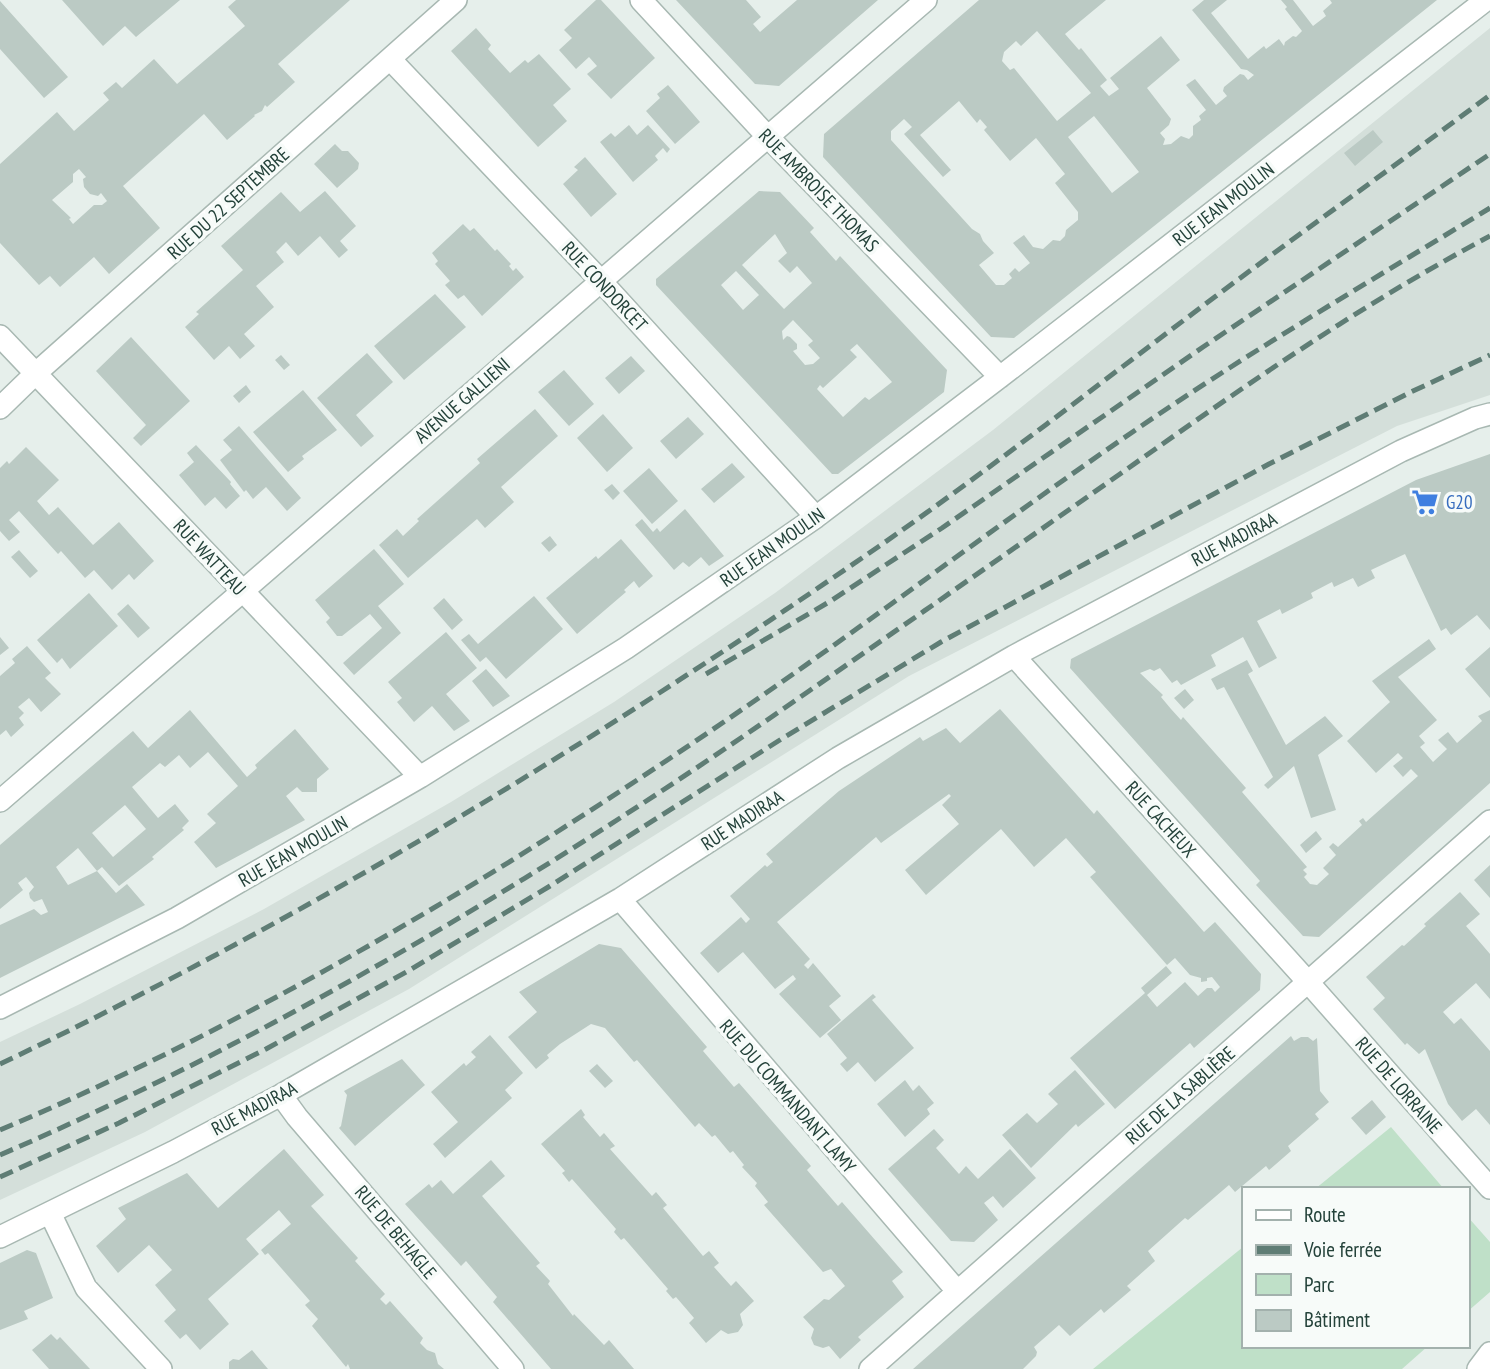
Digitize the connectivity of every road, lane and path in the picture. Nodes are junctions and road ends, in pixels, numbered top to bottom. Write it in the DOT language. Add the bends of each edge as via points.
graph roads {
  1 [pos="456,0"];
  2 [pos="641,0"];
  3 [pos="926,0"];
  4 [pos="1486,0"];
  5 [pos="390,59"];
  6 [pos="767,136"];
  7 [pos="600,280"];
  8 [pos="0,336"];
  9 [pos="35,374"];
  10 [pos="1000,377"];
  11 [pos="0,408"];
  12 [pos="1490,414"];
  13 [pos="816,517"];
  14 [pos="242,591"];
  15 [pos="1014,656"];
  16 [pos="420,777"];
  17 [pos="0,801"];
  18 [pos="1490,821"];
  19 [pos="620,899"];
  20 [pos="1308,982"];
  21 [pos="0,1008"];
  22 [pos="281,1095"];
  23 [pos="1490,1188"];
  24 [pos="50,1213"];
  25 [pos="0,1237"];
  26 [pos="957,1292"];
  27 [pos="1490,1353"];
  28 [pos="162,1369"];
  29 [pos="513,1369"];
  30 [pos="870,1369"];
  31 [pos="1479,1369"];
  1 -- 5 [label="street, RUE DU 22 SEPTEMBRE"];
  2 -- 6 [label="street, RUE AMBROISE THOMAS"];
  3 -- 6 [label="street, AVENUE GALLIENI"];
  4 -- 10 [label="street, RUE JEAN MOULIN"];
  5 -- 7 [label="street, RUE CONDORCET"];
  5 -- 9 [label="street, RUE DU 22 SEPTEMBRE"];
  6 -- 7 [label="street, AVENUE GALLIENI"];
  6 -- 10 [label="street, RUE AMBROISE THOMAS"];
  7 -- 13 [label="street, RUE CONDORCET"];
  7 -- 14 [label="street, AVENUE GALLIENI"];
  8 -- 9 [label="street, RUE WATTEAU"];
  9 -- 11 [label="street, RUE DU 22 SEPTEMBRE"];
  9 -- 14 [label="street, RUE WATTEAU"];
  10 -- 13 [label="street, RUE JEAN MOULIN"];
  12 -- 15 [label="street, RUE MADIRAA" via="1401,450"];
  13 -- 16 [label="street, RUE JEAN MOULIN" via="626,648"];
  14 -- 16 [label="street, RUE WATTEAU"];
  14 -- 17 [label="street, AVENUE GALLIENI"];
  15 -- 19 [label="street, RUE MADIRAA" via="838,758"];
  15 -- 20 [label="street, RUE CACHEUX"];
  16 -- 21 [label="street, RUE JEAN MOULIN" via="177,918"];
  18 -- 20 [label="street, RUE DE LA SABLIÈRE"];
  19 -- 22 [label="street, RUE MADIRAA"];
  19 -- 26 [label="street, RUE DU COMMANDANT LAMY"];
  20 -- 23 [label="street, RUE DE LORRAINE"];
  20 -- 26 [label="street, RUE DE LA SABLIÈRE"];
  22 -- 24 [label="street, RUE MADIRAA"];
  22 -- 29 [label="street, RUE DE BEHAGLE"];
  24 -- 25 [label="street, RUE MADIRAA"];
  24 -- 28 [label="street" via="86,1288"];
  26 -- 30 [label="street, RUE DE LA SABLIÈRE"];
  27 -- 31 [label="street"];
}
